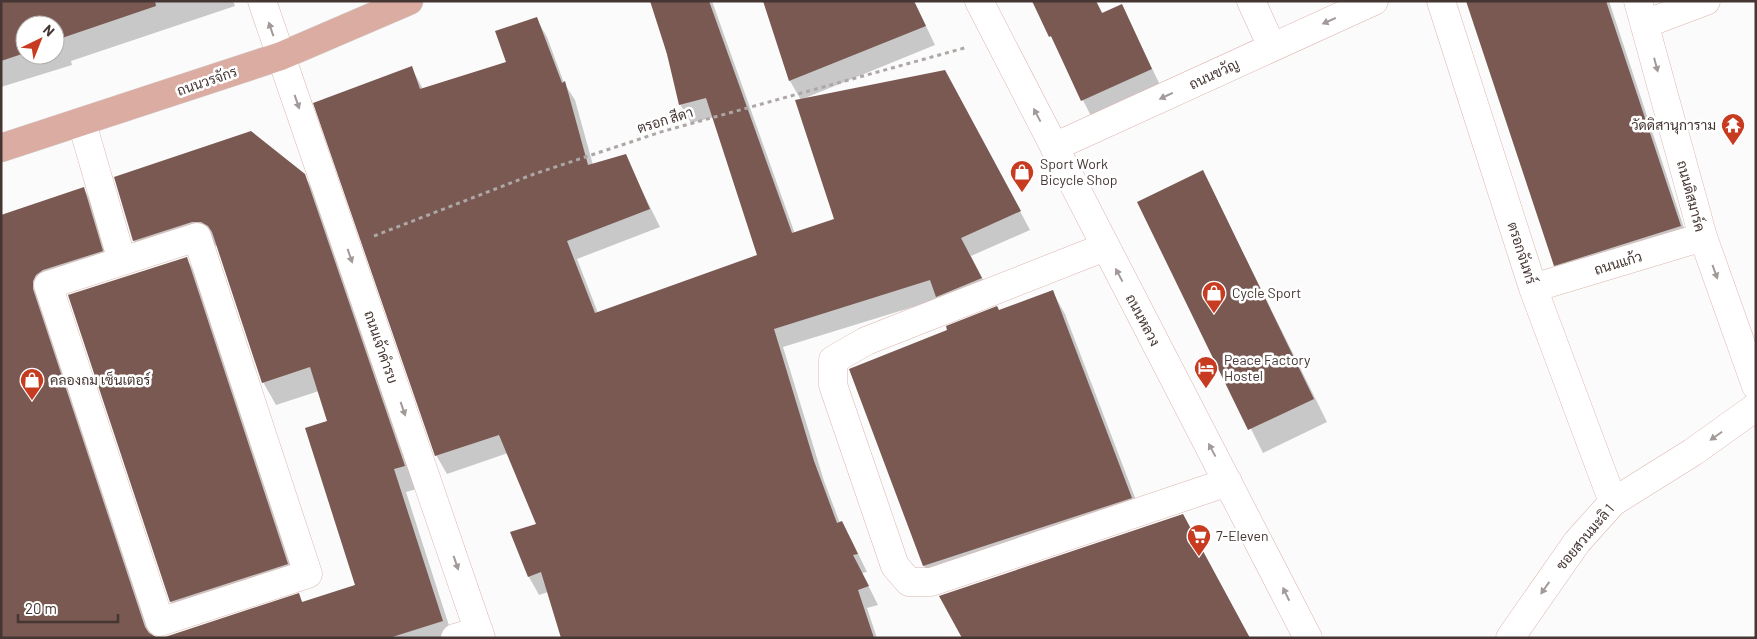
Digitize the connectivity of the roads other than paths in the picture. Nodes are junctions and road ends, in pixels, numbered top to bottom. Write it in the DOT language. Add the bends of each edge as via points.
graph roads {
  1 [pos="262,1"];
  2 [pos="409,1"];
  3 [pos="979,1"];
  4 [pos="1251,1"];
  5 [pos="1374,1"];
  6 [pos="1441,1"];
  7 [pos="1706,1"];
  8 [pos="1641,12"];
  9 [pos="1272,47"];
  10 [pos="281,56"];
  11 [pos="82,123"];
  12 [pos="1054,147"];
  13 [pos="1,148"];
  14 [pos="1703,237"];
  15 [pos="1105,247"];
  16 [pos="122,261"];
  17 [pos="1533,288"];
  18 [pos="1756,386"];
  19 [pos="1756,408"];
  20 [pos="1228,482"];
  21 [pos="1613,502"];
  22 [pos="472,635"];
  23 [pos="1308,638"];
  24 [pos="1510,638"];
  10 -- 1 [label="street, ถนนเจ้าคำรบ, one-way"];
  2 -- 10 [label="main road, ถนนวรจักร"];
  12 -- 3 [label="street, ถนนหลวง, one-way"];
  4 -- 9 [label="street"];
  5 -- 9 [label="street, ถนนขวัญ, one-way"];
  6 -- 17 [label="street, ตรอกจันทร์"];
  7 -- 8 [label="street"];
  8 -- 14 [label="street, ถนนดิสมาร์ค, one-way"];
  9 -- 12 [label="street, ถนนขวัญ, one-way"];
  10 -- 11 [label="main road, ถนนวรจักร"];
  10 -- 22 [label="street, ถนนเจ้าคำรบ, one-way" via="347,246"];
  11 -- 13 [label="main road, ถนนวรจักร"];
  11 -- 16 [label="street"];
  12 -- 15 [label="street, ถนนหลวง"];
  14 -- 17 [label="street, ถนนแก้ว"];
  14 -- 18 [label="street, ถนนดิสมาร์ค, one-way"];
  20 -- 15 [label="street, ถนนหลวง, one-way"];
  15 -- 20 [label="street" via="866,341 833,360 833,385 895,566 909,582 931,582"];
  16 -- 16 [label="street" via="197,237 308,574 160,622 48,285"];
  17 -- 21 [label="street, ตรอกจันทร์"];
  19 -- 21 [label="street, ซอยสวนมะลิ 1, one-way"];
  23 -- 20 [label="street, ถนนหลวง, one-way"];
  21 -- 24 [label="street, ซอยสวนมะลิ 1, one-way" via="1577,542"];
}
